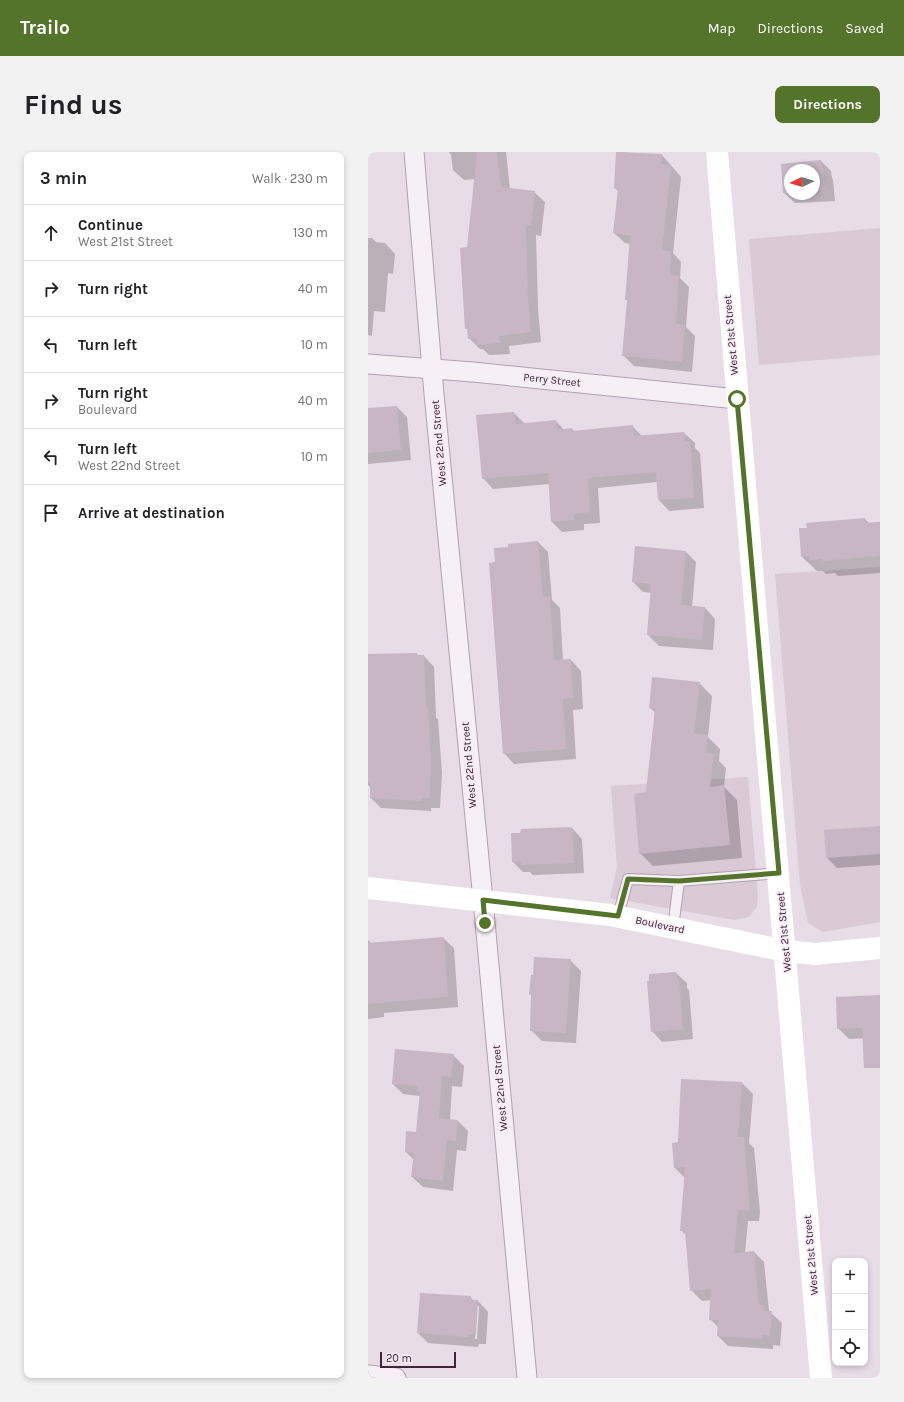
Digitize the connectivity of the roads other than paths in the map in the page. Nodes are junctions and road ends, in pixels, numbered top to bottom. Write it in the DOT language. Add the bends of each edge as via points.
graph roads {
  1 [pos="414,152"];
  2 [pos="717,152"];
  3 [pos="368,364"];
  4 [pos="432,369"];
  5 [pos="737,399"];
  6 [pos="779,873"];
  7 [pos="679,881"];
  8 [pos="368,888"];
  9 [pos="483,900"];
  10 [pos="618,916"];
  11 [pos="673,928"];
  12 [pos="880,948"];
  13 [pos="786,951"];
  14 [pos="368,1375"];
  15 [pos="396,1378"];
  16 [pos="527,1378"];
  17 [pos="821,1378"];
  1 -- 4 [label="street, West 22nd Street"];
  2 -- 5 [label="street, West 21st Street"];
  3 -- 4 [label="street, Perry Street"];
  4 -- 5 [label="street, Perry Street"];
  4 -- 9 [label="street, West 22nd Street"];
  5 -- 6 [label="street, West 21st Street"];
  6 -- 7 [label="lane"];
  6 -- 13 [label="street, West 21st Street"];
  7 -- 10 [label="lane" via="628,879"];
  7 -- 11 [label="lane"];
  8 -- 9 [label="street, Boulevard"];
  9 -- 10 [label="street, Boulevard"];
  9 -- 16 [label="street, West 22nd Street"];
  10 -- 11 [label="street, Boulevard"];
  11 -- 13 [label="street, Boulevard"];
  12 -- 13 [label="street, Boulevard" via="815,954"];
  13 -- 17 [label="street, West 21st Street"];
  14 -- 15 [label="street"];
}
